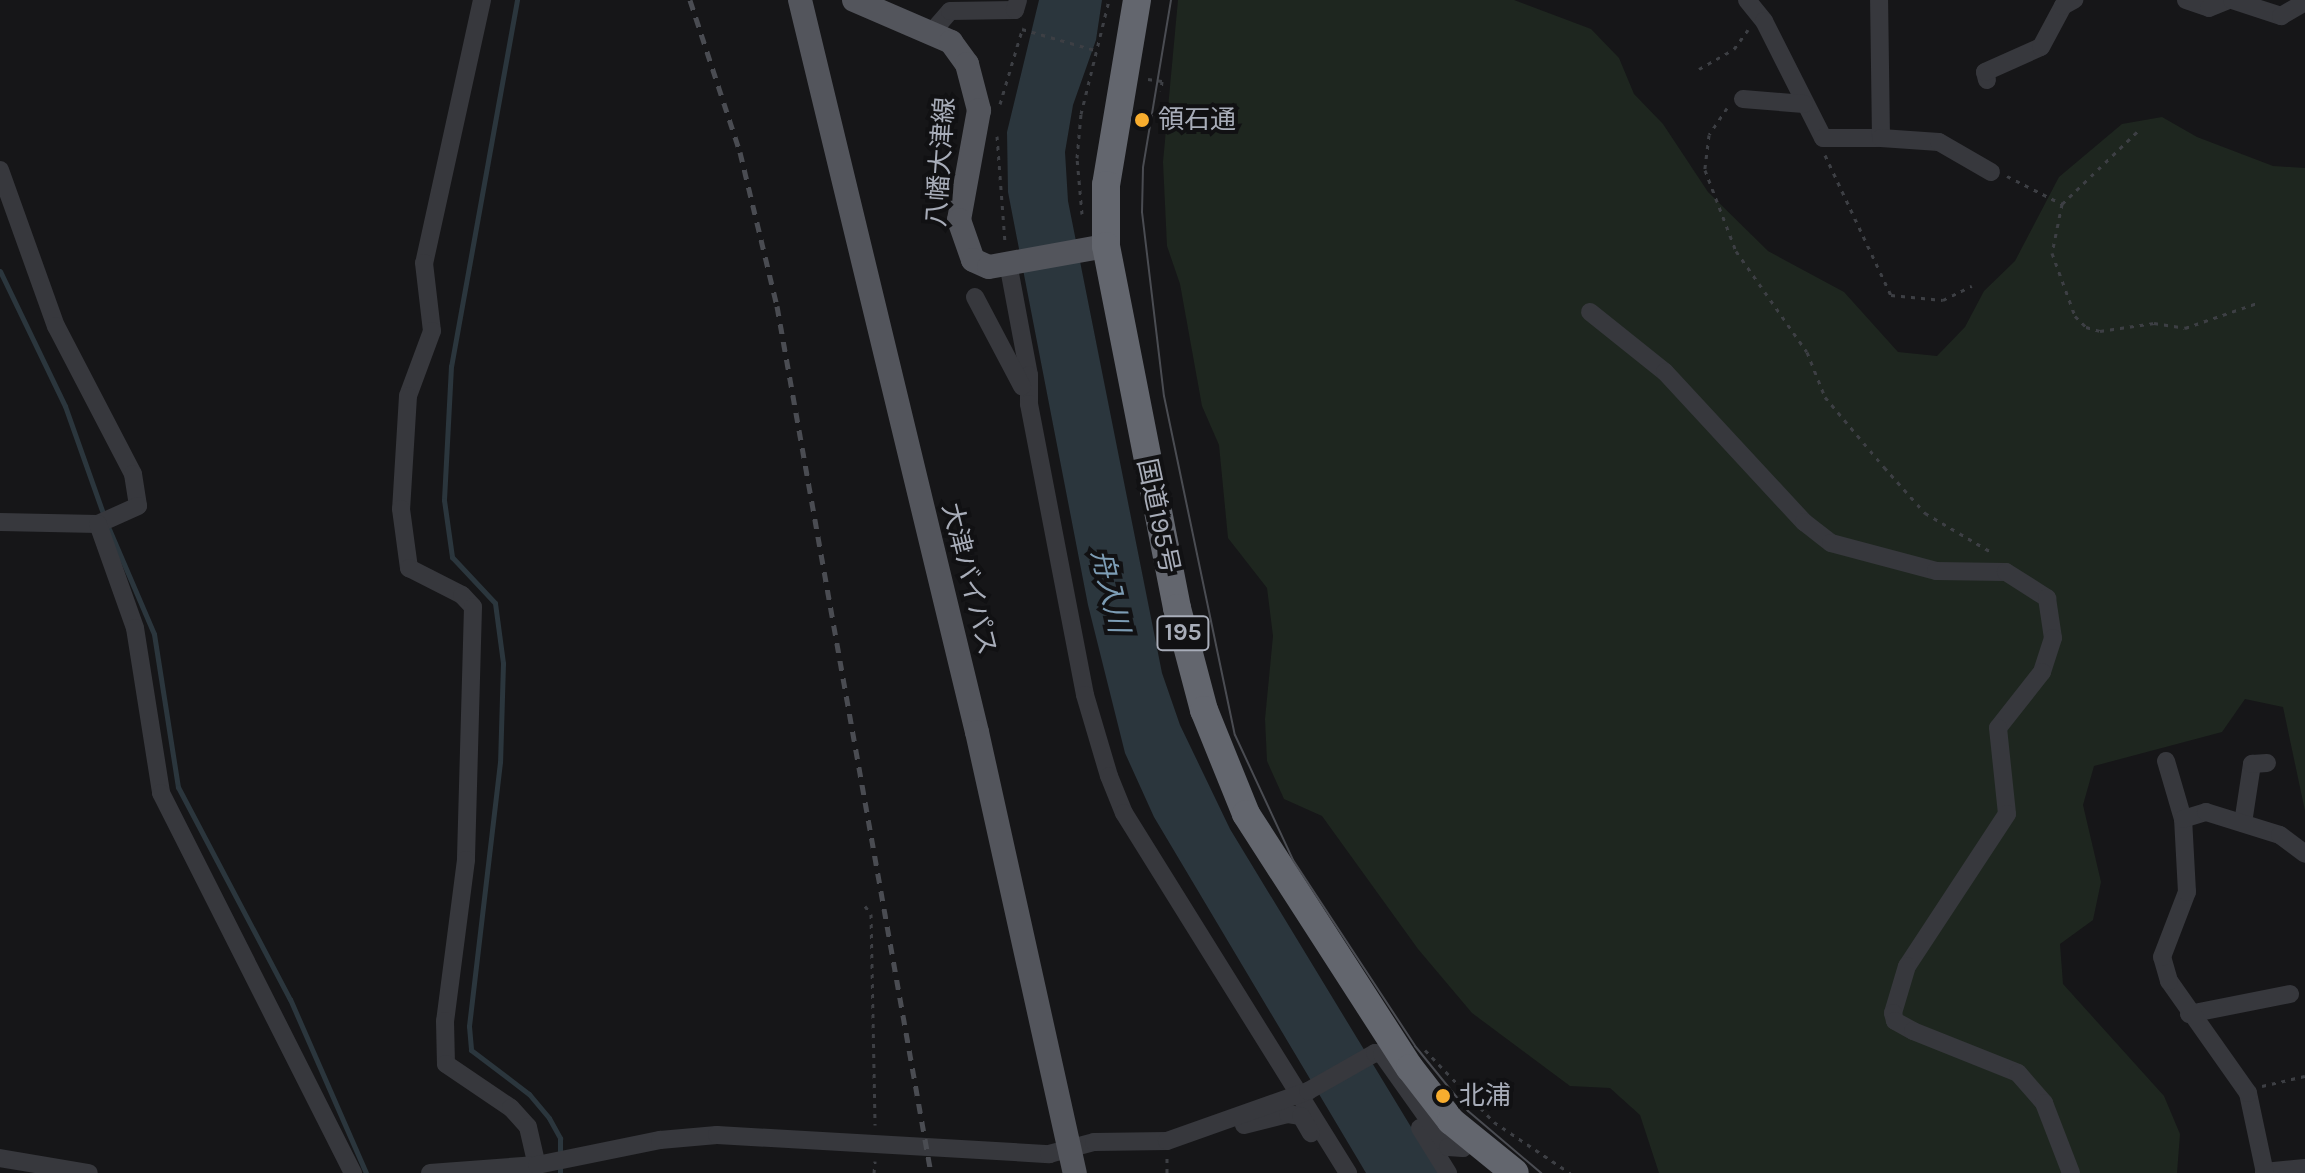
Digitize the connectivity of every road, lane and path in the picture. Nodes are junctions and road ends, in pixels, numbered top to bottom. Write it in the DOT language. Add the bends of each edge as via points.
graph roads {
  1 [pos="482,0"];
  2 [pos="800,0"];
  3 [pos="854,0"];
  4 [pos="1018,0"];
  5 [pos="1109,0"];
  6 [pos="1137,0"];
  7 [pos="1747,0"];
  8 [pos="1879,0"];
  9 [pos="2074,0"];
  10 [pos="2186,0"];
  11 [pos="2231,0"];
  12 [pos="2305,2"];
  13 [pos="1024,21"];
  14 [pos="1764,21"];
  15 [pos="1022,29"];
  16 [pos="931,33"];
  17 [pos="1097,50"];
  18 [pos="1699,69"];
  19 [pos="1140,77"];
  20 [pos="1987,80"];
  21 [pos="1161,91"];
  22 [pos="1743,99"];
  23 [pos="1804,104"];
  24 [pos="998,115"];
  25 [pos="2140,129"];
  26 [pos="997,130"];
  27 [pos="1814,130"];
  28 [pos="1881,138"];
  29 [pos="0,170"];
  30 [pos="1991,172"];
  31 [pos="2062,204"];
  32 [pos="1090,248"];
  33 [pos="1011,263"];
  34 [pos="1972,286"];
  35 [pos="975,297"];
  36 [pos="2257,303"];
  37 [pos="1590,312"];
  38 [pos="1029,404"];
  39 [pos="0,522"];
  40 [pos="98,524"];
  41 [pos="2006,572"];
  42 [pos="2166,761"];
  43 [pos="2267,763"];
  44 [pos="2183,819"];
  45 [pos="2243,823"];
  46 [pos="2305,854"];
  47 [pos="865,906"];
  48 [pos="2290,994"];
  49 [pos="2189,1014"];
  50 [pos="1425,1050"];
  51 [pos="1372,1053"];
  52 [pos="2305,1076"];
  53 [pos="1303,1092"];
  54 [pos="2248,1093"];
  55 [pos="1175,1139"];
  56 [pos="1473,1139"];
  57 [pos="875,1143"];
  58 [pos="0,1158"];
  59 [pos="1072,1162"];
  60 [pos="537,1165"];
  61 [pos="2305,1168"];
  62 [pos="89,1173"];
  63 [pos="353,1173"];
  64 [pos="430,1173"];
  65 [pos="874,1173"];
  66 [pos="1335,1173"];
  67 [pos="1348,1173"];
  68 [pos="1448,1173"];
  69 [pos="1515,1173"];
  70 [pos="1570,1173"];
  71 [pos="2071,1173"];
  72 [pos="2264,1173"];
  1 -- 60 [label="street" via="424,263 432,331 408,396 401,509 409,568 462,595 473,607 466,860 445,1021 446,1064 511,1108 528,1127"];
  2 -- 59 [label="main road, 大津バイパス" via="977,732"];
  3 -- 16 [label="main road, 八幡大津線"];
  4 -- 16 [label="street" via="1015,10 950,11"];
  5 -- 17 [label="path"];
  6 -- 32 [label="highway, 国道195号 / 195"];
  7 -- 14 [label="street"];
  8 -- 28 [label="street"];
  9 -- 20 [label="street" via="2063,6 2041,47 1985,72"];
  10 -- 11 [label="street" via="2209,8"];
  11 -- 12 [label="street" via="2281,16"];
  13 -- 15 [label="path"];
  14 -- 18 [label="path" via="1740,35 1734,49"];
  14 -- 23 [label="street"];
  15 -- 17 [label="path"];
  15 -- 24 [label="path"];
  16 -- 33 [label="main road, 八幡大津線" via="951,42 975,86 979,110 959,220 962,238 973,260 989,267"];
  17 -- 32 [label="path" via="1081,114 1077,158"];
  19 -- 21 [label="path" via="1162,81"];
  22 -- 23 [label="street"];
  22 -- 41 [label="path" via="1724,110 1704,151 1718,213 1736,251 1807,352 1825,397 1925,513 1970,535 2002,560"];
  23 -- 27 [label="street"];
  25 -- 31 [label="path"];
  26 -- 33 [label="path" via="1000,213"];
  27 -- 28 [label="street" via="1823,138"];
  27 -- 34 [label="path" via="1891,295 1943,300"];
  28 -- 30 [label="street" via="1939,142"];
  29 -- 40 [label="street" via="56,326 133,474 138,506"];
  30 -- 31 [label="path" via="2024,181"];
  31 -- 36 [label="path" via="2052,253 2075,316 2086,327 2100,331 2154,323 2185,328"];
  32 -- 33 [label="main road, 八幡大津線"];
  32 -- 56 [label="highway, 国道195号 / 195" via="1177,608 1204,710 1233,790 1418,1080"];
  33 -- 38 [label="street"];
  35 -- 38 [label="street" via="1017,370"];
  37 -- 41 [label="street" via="1665,372 1804,522 1831,543 1936,571"];
  38 -- 53 [label="street" via="1085,695 1109,776 1124,813"];
  39 -- 40 [label="street"];
  40 -- 63 [label="street" via="135,628 161,793"];
  41 -- 71 [label="street" via="2047,598 2053,638 2042,672 1998,728 2007,814 1907,966 1893,1013 1895,1021 1913,1031 2018,1073 2044,1103"];
  42 -- 44 [label="street"];
  43 -- 45 [label="street" via="2252,764"];
  44 -- 45 [label="street" via="2206,812"];
  44 -- 49 [label="street" via="2187,892 2162,957"];
  45 -- 46 [label="street" via="2280,835"];
  47 -- 57 [label="path" via="871,914"];
  48 -- 49 [label="street"];
  49 -- 54 [label="street"];
  50 -- 70 [label="path" via="1494,1122"];
  51 -- 53 [label="street"];
  51 -- 56 [label="street" via="1382,1054 1448,1147 1463,1148"];
  51 -- 68 [label="street"];
  52 -- 54 [label="path" via="2274,1081"];
  53 -- 55 [label="street"];
  53 -- 67 [label="street"];
  54 -- 72 [label="street"];
  55 -- 59 [label="street" via="1094,1142"];
  55 -- 66 [label="street" via="1288,1114 1301,1116"];
  56 -- 69 [label="highway, 国道195号 / 195"];
  57 -- 59 [label="street"];
  57 -- 60 [label="street" via="717,1135 660,1140"];
  57 -- 65 [label="path"];
  58 -- 62 [label="street"];
  60 -- 64 [label="street"];
  61 -- 72 [label="street"];
}
